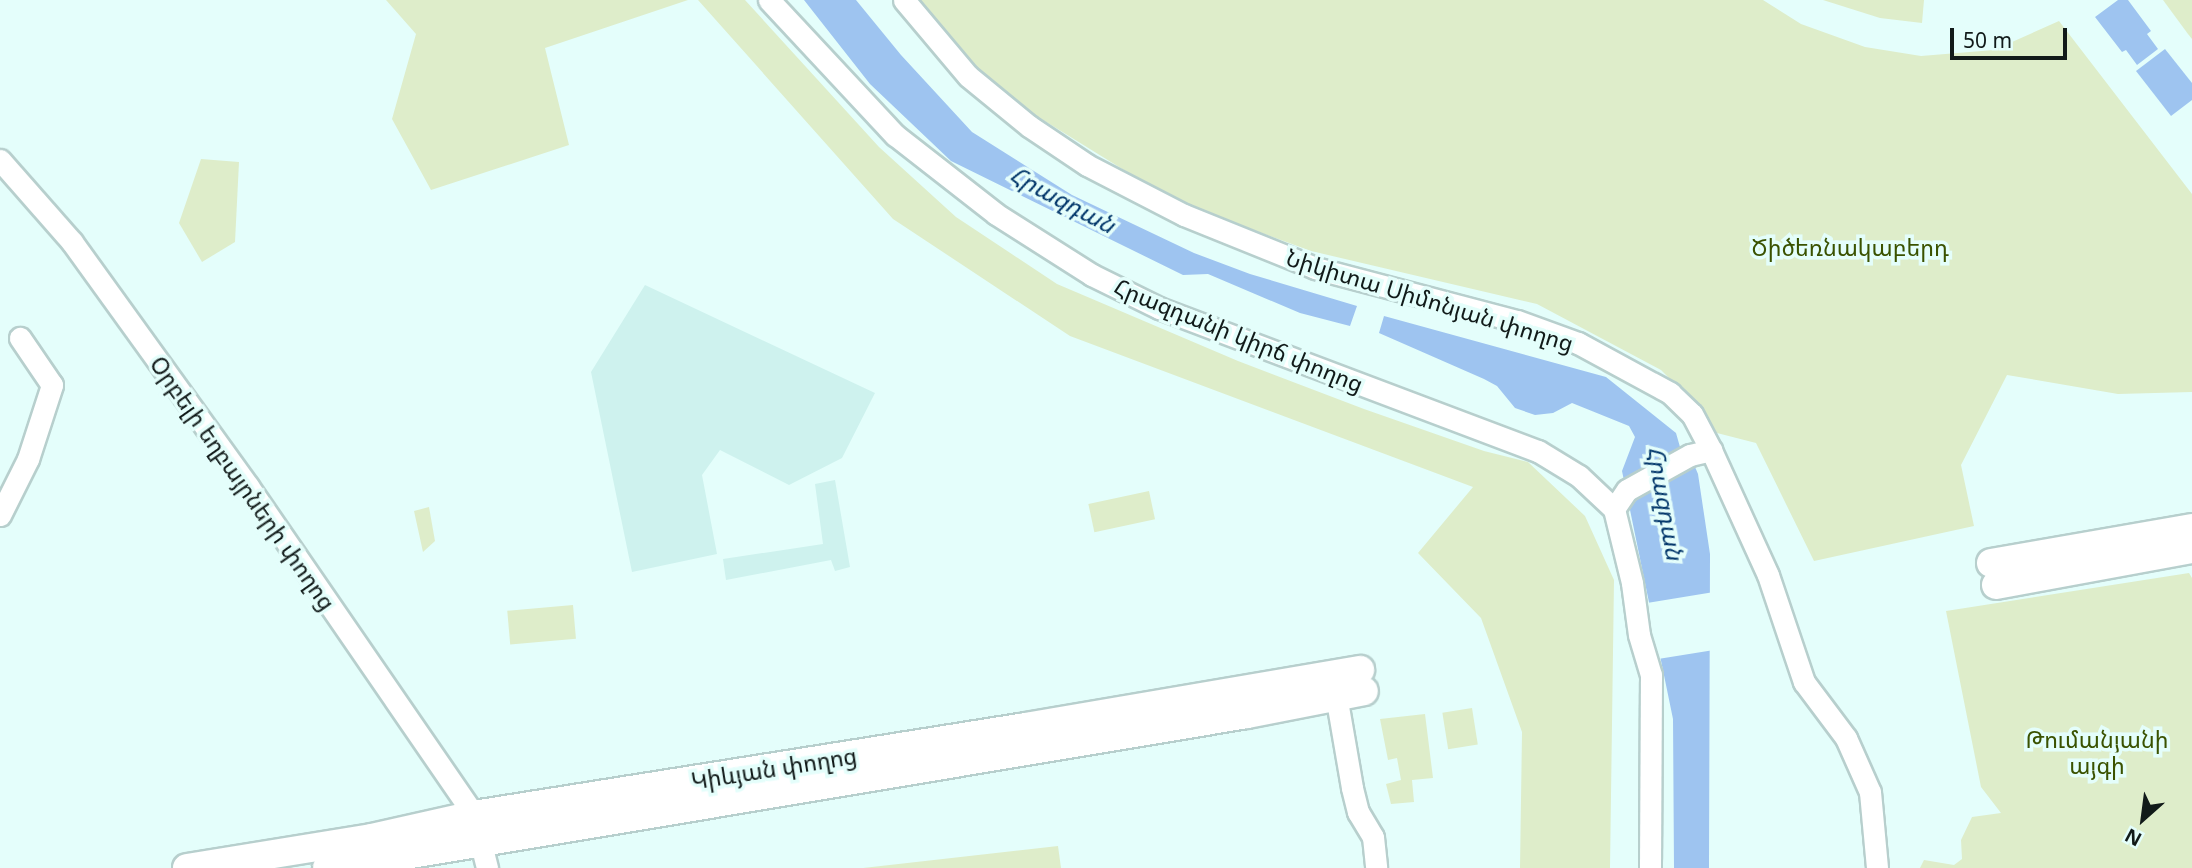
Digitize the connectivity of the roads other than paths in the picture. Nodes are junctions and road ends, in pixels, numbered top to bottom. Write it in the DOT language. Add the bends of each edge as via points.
graph roads {
  1 [pos="769,0"];
  2 [pos="904,0"];
  3 [pos="0,160"];
  4 [pos="20,338"];
  5 [pos="1700,452"];
  6 [pos="1614,509"];
  7 [pos="0,515"];
  8 [pos="2192,528"];
  9 [pos="2192,549"];
  10 [pos="1354,685"];
  11 [pos="894,761"];
  12 [pos="474,816"];
  13 [pos="484,855"];
  14 [pos="187,868"];
  15 [pos="327,868"];
  16 [pos="1376,868"];
  17 [pos="1650,868"];
  18 [pos="1877,868"];
  1 -- 6 [label="street, Հրազդանի կիրճ փողոց" via="895,135 996,214 1092,275 1159,308 1538,451 1579,476"];
  2 -- 5 [label="street, Նիկիտա Սիմոնյան փողոց" via="968,76 1029,127 1087,165 1184,215 1315,268 1517,321 1578,343 1671,393 1692,414"];
  3 -- 12 [label="street, Օրբելի եղբայրների փողոց" via="72,242 248,486"];
  4 -- 7 [label="street" via="52,385 28,459"];
  5 -- 6 [label="street" via="1627,490"];
  5 -- 18 [label="street, Նիկիտա Սիմոնյան փողոց" via="1768,575 1804,682 1846,738 1870,792"];
  6 -- 17 [label="street" via="1651,675"];
  8 -- 9 [label="main road" via="1993,574"];
  10 -- 11 [label="main road, Կիևյան փողոց"];
  10 -- 16 [label="street" via="1352,788 1358,812 1373,837"];
  11 -- 12 [label="main road, Կիևյան փողոց"];
  11 -- 13 [label="main road, Կիևյան փողոց"];
  12 -- 13 [label="street, Օրբելի եղբայրների փողոց"];
  12 -- 14 [label="main road, Կիևյան փողոց"];
  13 -- 15 [label="main road, Կիևյան փողոց"];
}
